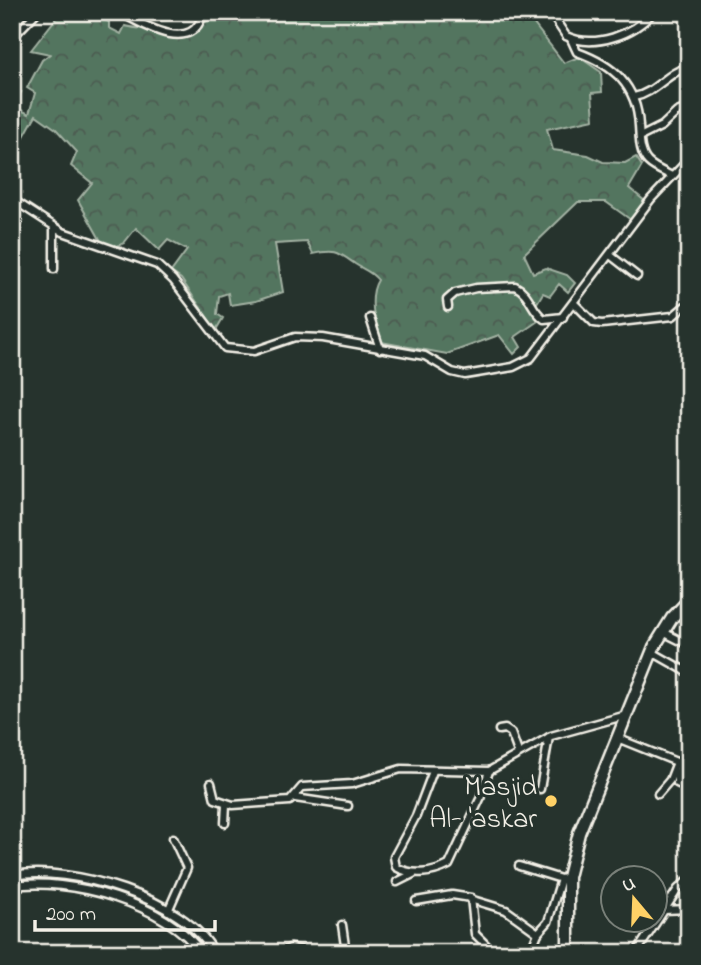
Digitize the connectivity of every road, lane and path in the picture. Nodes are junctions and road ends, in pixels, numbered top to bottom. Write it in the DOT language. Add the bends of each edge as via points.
graph roads {
  1 [pos="37,12"];
  2 [pos="120,12"];
  3 [pos="203,12"];
  4 [pos="550,12"];
  5 [pos="653,12"];
  6 [pos="12,38"];
  7 [pos="571,38"];
  8 [pos="689,67"];
  9 [pos="634,97"];
  10 [pos="689,107"];
  11 [pos="640,136"];
  12 [pos="689,159"];
  13 [pos="672,176"];
  14 [pos="12,199"];
  15 [pos="12,211"];
  16 [pos="12,225"];
  17 [pos="54,226"];
  18 [pos="610,255"];
  19 [pos="54,269"];
  20 [pos="638,276"];
  21 [pos="575,303"];
  22 [pos="685,306"];
  23 [pos="448,307"];
  24 [pos="563,317"];
  25 [pos="370,318"];
  26 [pos="380,349"];
  27 [pos="689,600"];
  28 [pos="663,632"];
  29 [pos="689,645"];
  30 [pos="652,652"];
  31 [pos="689,673"];
  32 [pos="627,715"];
  33 [pos="499,730"];
  34 [pos="549,737"];
  35 [pos="617,738"];
  36 [pos="519,752"];
  37 [pos="678,763"];
  38 [pos="689,767"];
  39 [pos="433,771"];
  40 [pos="489,771"];
  41 [pos="211,783"];
  42 [pos="540,789"];
  43 [pos="689,789"];
  44 [pos="658,794"];
  45 [pos="295,798"];
  46 [pos="226,804"];
  47 [pos="348,806"];
  48 [pos="225,823"];
  49 [pos="173,838"];
  50 [pos="519,866"];
  51 [pos="415,873"];
  52 [pos="12,876"];
  53 [pos="565,878"];
  54 [pos="689,879"];
  55 [pos="397,882"];
  56 [pos="12,886"];
  57 [pos="473,900"];
  58 [pos="416,901"];
  59 [pos="670,901"];
  60 [pos="689,909"];
  61 [pos="670,910"];
  62 [pos="168,911"];
  63 [pos="342,925"];
  64 [pos="538,933"];
  65 [pos="648,934"];
  66 [pos="485,945"];
  67 [pos="201,953"];
  68 [pos="214,953"];
  69 [pos="278,953"];
  70 [pos="317,953"];
  71 [pos="346,953"];
  72 [pos="530,953"];
  73 [pos="568,953"];
  74 [pos="636,953"];
  1 -- 6 [label="street"];
  2 -- 3 [label="street" via="169,35 190,32"];
  4 -- 7 [label="street"];
  5 -- 7 [label="street" via="636,28 618,36"];
  7 -- 9 [label="street" via="577,52 611,67"];
  8 -- 9 [label="street"];
  9 -- 11 [label="street"];
  10 -- 11 [label="street"];
  11 -- 13 [label="street" via="646,160"];
  12 -- 13 [label="street"];
  13 -- 18 [label="street"];
  14 -- 17 [label="street"];
  15 -- 16 [label="street" via="18,222"];
  17 -- 19 [label="street"];
  17 -- 26 [label="street" via="157,265 225,348 254,351 305,336"];
  18 -- 20 [label="street"];
  18 -- 21 [label="street"];
  21 -- 22 [label="street" via="594,323 602,324 673,316"];
  21 -- 24 [label="street"];
  23 -- 24 [label="street" via="447,300 456,293 515,286 530,296 534,310 544,319"];
  24 -- 26 [label="street" via="526,363 477,374 457,374 434,359"];
  25 -- 26 [label="street"];
  27 -- 28 [label="highway"];
  28 -- 29 [label="street"];
  28 -- 30 [label="highway"];
  30 -- 31 [label="street"];
  30 -- 32 [label="highway"];
  32 -- 34 [label="street"];
  32 -- 35 [label="highway"];
  33 -- 36 [label="street" via="511,733"];
  34 -- 36 [label="street"];
  34 -- 42 [label="street"];
  35 -- 37 [label="street"];
  35 -- 53 [label="highway"];
  36 -- 40 [label="street" via="513,760"];
  37 -- 38 [label="street"];
  37 -- 43 [label="street" via="677,783"];
  37 -- 44 [label="street"];
  39 -- 40 [label="street"];
  39 -- 45 [label="street" via="401,769 352,784 307,786 298,790"];
  39 -- 51 [label="street" via="393,859 399,869"];
  40 -- 51 [label="street" via="449,865"];
  41 -- 46 [label="street" via="215,799"];
  45 -- 46 [label="street"];
  45 -- 47 [label="street"];
  46 -- 48 [label="street"];
  49 -- 62 [label="street" via="187,868"];
  50 -- 53 [label="street"];
  51 -- 55 [label="street"];
  52 -- 62 [label="street" via="40,872 75,877"];
  53 -- 64 [label="street" via="548,922"];
  53 -- 73 [label="highway"];
  54 -- 59 [label="street"];
  56 -- 67 [label="street" via="62,884 126,903 184,931"];
  57 -- 58 [label="street" via="452,895"];
  57 -- 64 [label="street" via="506,910"];
  57 -- 66 [label="street" via="472,924 478,941"];
  60 -- 61 [label="street"];
  62 -- 68 [label="street" via="195,928"];
  63 -- 71 [label="street"];
  64 -- 72 [label="street"];
  65 -- 74 [label="street"];
  69 -- 70 [label="street" via="290,948"];
}
